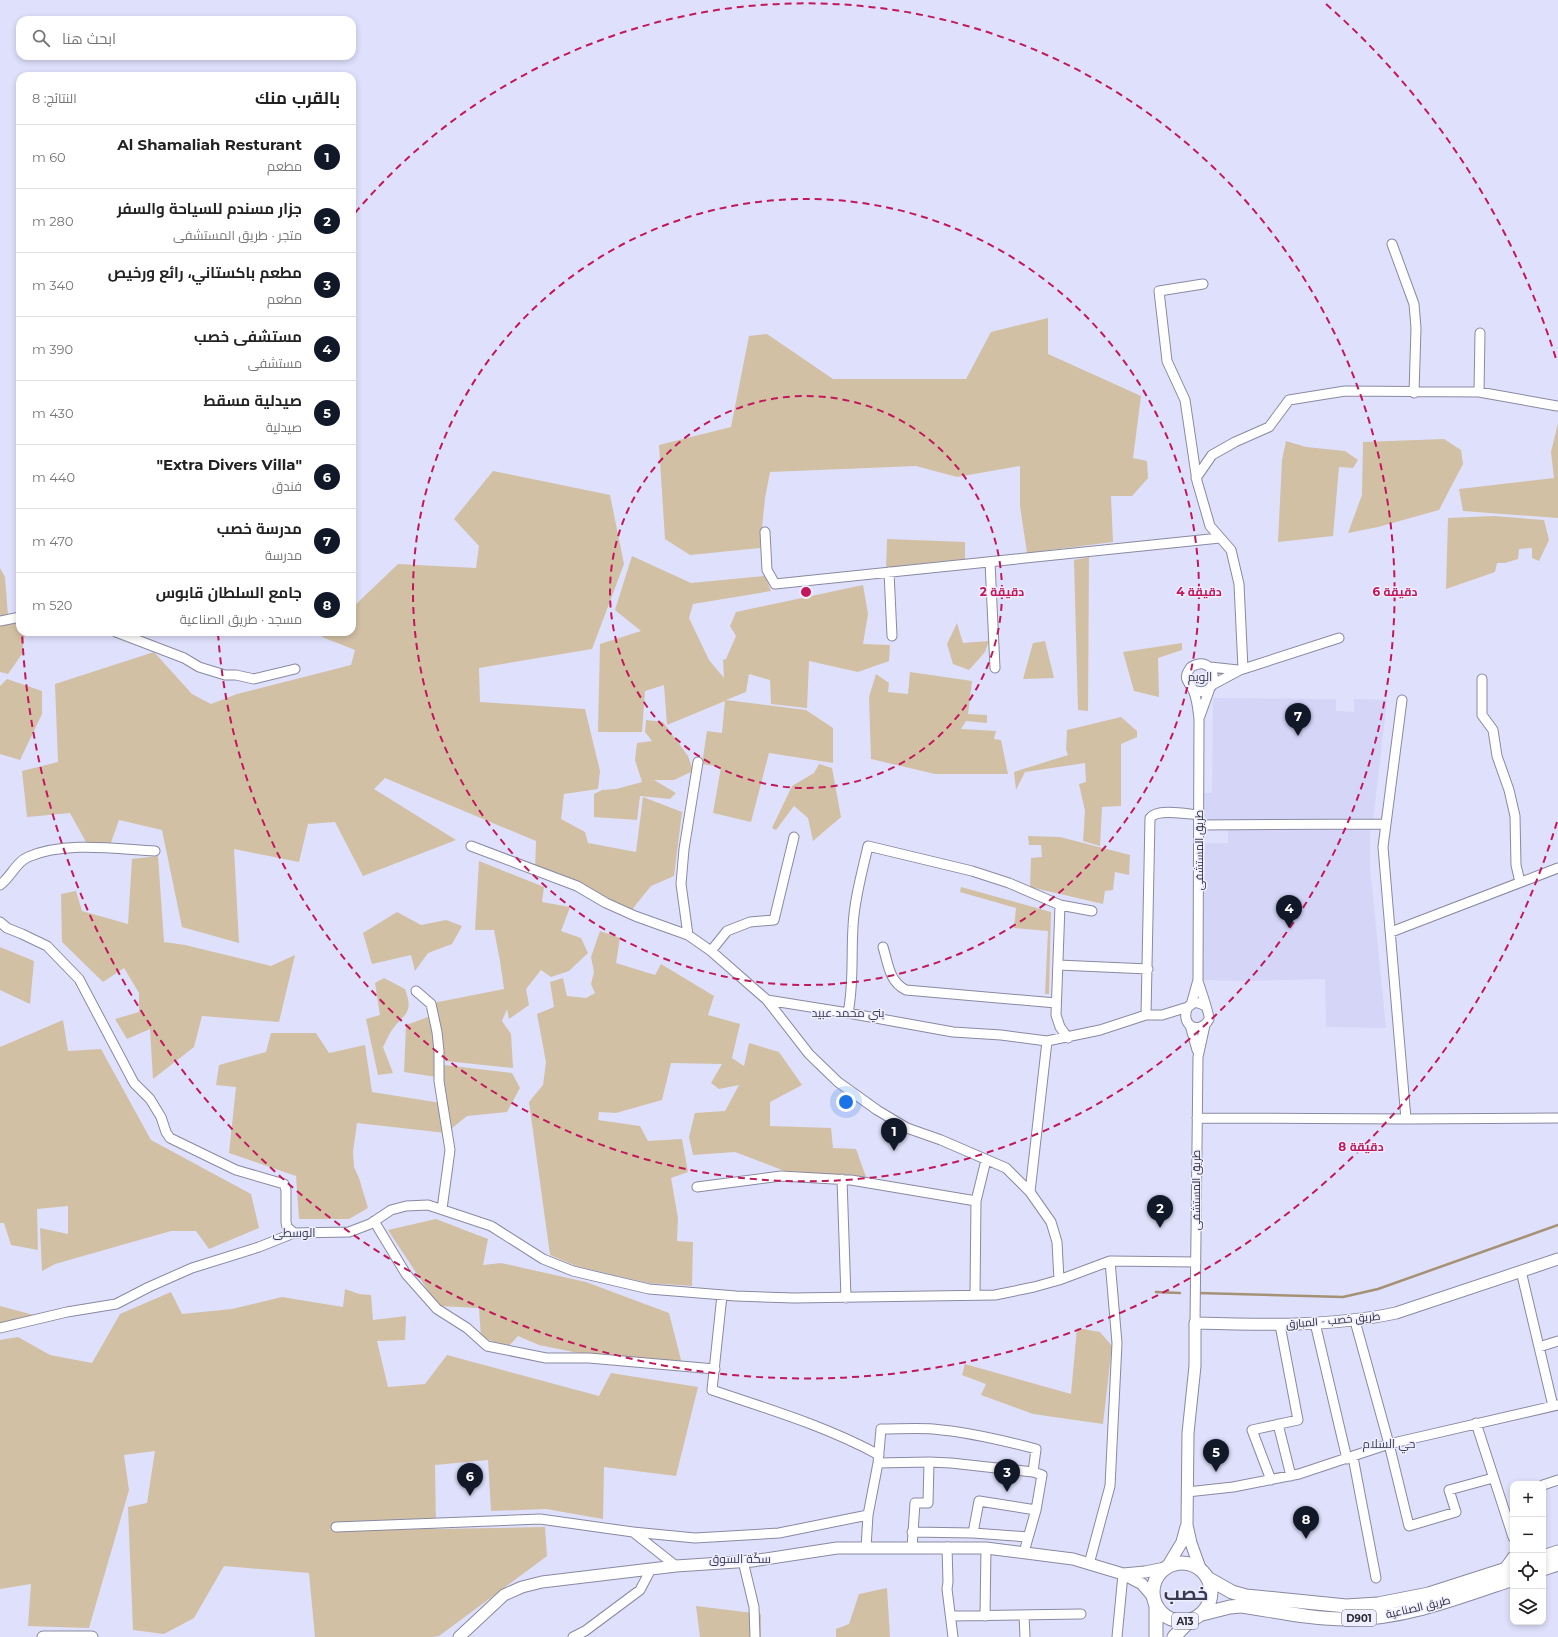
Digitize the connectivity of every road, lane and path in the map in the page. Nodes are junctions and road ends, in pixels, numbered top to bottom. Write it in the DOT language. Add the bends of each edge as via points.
graph roads {
  1 [pos="1392,244"];
  2 [pos="1203,284"];
  3 [pos="1480,333"];
  4 [pos="1479,392"];
  5 [pos="1414,393"];
  6 [pos="1557,406"];
  7 [pos="1196,478"];
  8 [pos="765,532"];
  9 [pos="1220,538"];
  10 [pos="990,562"];
  11 [pos="889,572"];
  12 [pos="16,618"];
  13 [pos="0,621"];
  14 [pos="126,636"];
  15 [pos="892,636"];
  16 [pos="1339,638"];
  17 [pos="995,668"];
  18 [pos="1210,668"];
  19 [pos="294,669"];
  20 [pos="1242,670"];
  21 [pos="1482,678"];
  22 [pos="1211,686"];
  23 [pos="1193,690"];
  24 [pos="1402,700"];
  25 [pos="1200,719"];
  26 [pos="698,762"];
  27 [pos="1199,815"];
  28 [pos="1386,824"];
  29 [pos="1199,825"];
  30 [pos="794,837"];
  31 [pos="471,846"];
  32 [pos="155,851"];
  33 [pos="1558,868"];
  34 [pos="1520,882"];
  35 [pos="0,884"];
  36 [pos="1060,904"];
  37 [pos="1092,911"];
  38 [pos="0,922"];
  39 [pos="1391,932"];
  40 [pos="688,935"];
  41 [pos="883,946"];
  42 [pos="711,951"];
  43 [pos="1058,965"];
  44 [pos="1148,969"];
  45 [pos="1198,980"];
  46 [pos="416,991"];
  47 [pos="767,1000"];
  48 [pos="1056,1002"];
  49 [pos="1189,1006"];
  50 [pos="1205,1006"];
  51 [pos="848,1013"];
  52 [pos="1146,1015"];
  53 [pos="1162,1015"];
  54 [pos="1189,1024"];
  55 [pos="1205,1025"];
  56 [pos="1068,1038"];
  57 [pos="1047,1041"];
  58 [pos="1198,1057"];
  59 [pos="1197,1118"];
  60 [pos="1558,1118"];
  61 [pos="1406,1119"];
  62 [pos="986,1160"];
  63 [pos="842,1179"];
  64 [pos="697,1187"];
  65 [pos="1030,1192"];
  66 [pos="976,1201"];
  67 [pos="442,1209"];
  68 [pos="374,1221"];
  69 [pos="294,1233"];
  70 [pos="1558,1259"];
  71 [pos="1110,1261"];
  72 [pos="1196,1262"];
  73 [pos="1521,1271"];
  74 [pos="1059,1280"];
  75 [pos="722,1294"];
  76 [pos="975,1295"];
  77 [pos="846,1298"];
  78 [pos="1355,1321"];
  79 [pos="1195,1323"];
  80 [pos="1315,1323"];
  81 [pos="1280,1325"];
  82 [pos="0,1328"];
  83 [pos="1558,1341"];
  84 [pos="1539,1347"];
  85 [pos="714,1370"];
  86 [pos="1556,1405"];
  87 [pos="1476,1423"];
  88 [pos="1278,1424"];
  89 [pos="1389,1444"];
  90 [pos="1350,1458"];
  91 [pos="878,1459"];
  92 [pos="929,1462"];
  93 [pos="1033,1472"];
  94 [pos="1291,1476"];
  95 [pos="1493,1478"];
  96 [pos="1271,1480"];
  97 [pos="1558,1480"];
  98 [pos="1546,1484"];
  99 [pos="1187,1492"];
  100 [pos="1036,1510"];
  101 [pos="868,1515"];
  102 [pos="1187,1525"];
  103 [pos="336,1527"];
  104 [pos="1510,1528"];
  105 [pos="633,1532"];
  106 [pos="912,1532"];
  107 [pos="973,1533"];
  108 [pos="1028,1537"];
  109 [pos="946,1547"];
  110 [pos="866,1548"];
  111 [pos="912,1548"];
  112 [pos="986,1548"];
  113 [pos="1024,1552"];
  114 [pos="743,1561"];
  115 [pos="1089,1564"];
  116 [pos="1558,1564"];
  117 [pos="676,1566"];
  118 [pos="1166,1567"];
  119 [pos="1200,1568"];
  120 [pos="1546,1568"];
  121 [pos="651,1569"];
  122 [pos="1507,1569"];
  123 [pos="1123,1574"];
  124 [pos="1376,1578"];
  125 [pos="1209,1579"];
  126 [pos="1510,1580"];
  127 [pos="1155,1602"];
  128 [pos="1081,1614"];
  129 [pos="1202,1614"];
  130 [pos="1024,1615"];
  131 [pos="951,1616"];
  132 [pos="985,1616"];
  133 [pos="1189,1620"];
  134 [pos="43,1637"];
  135 [pos="92,1637"];
  136 [pos="458,1637"];
  137 [pos="573,1637"];
  138 [pos="755,1637"];
  139 [pos="953,1637"];
  140 [pos="1025,1637"];
  141 [pos="1118,1637"];
  142 [pos="1156,1637"];
  143 [pos="1174,1637"];
  1 -- 5 [label="street" via="1414,304"];
  2 -- 7 [label="street" via="1159,291 1167,361 1185,400"];
  3 -- 4 [label="street"];
  4 -- 5 [label="street"];
  4 -- 6 [label="street"];
  5 -- 7 [label="street" via="1345,391 1289,400 1269,427 1212,455"];
  7 -- 9 [label="street" via="1210,526"];
  8 -- 11 [label="street" via="767,570 775,584"];
  9 -- 10 [label="street"];
  9 -- 20 [label="street" via="1231,550 1239,584"];
  10 -- 11 [label="street"];
  10 -- 17 [label="street"];
  11 -- 15 [label="street"];
  12 -- 13 [label="street"];
  14 -- 19 [label="street" via="184,658 199,667 225,675 254,679"];
  16 -- 20 [label="street"];
  18 -- 20 [label="street"];
  18 -- 22 [label="street" via="1214,677"];
  18 -- 23 [label="street" via="1195,664 1188,671 1187,681"];
  20 -- 22 [label="street"];
  21 -- 34 [label="street" via="1482,715 1493,730 1497,756 1515,816 1516,865"];
  22 -- 23 [label="street" via="1203,691"];
  22 -- 25 [label="street, طريق المستشفى"];
  23 -- 25 [label="street, طريق المستشفى"];
  24 -- 28 [label="street"];
  25 -- 27 [label="street, طريق المستشفى"];
  26 -- 40 [label="street" via="681,884"];
  27 -- 29 [label="street, طريق المستشفى"];
  27 -- 44 [label="street" via="1163,812 1150,818"];
  28 -- 29 [label="street"];
  28 -- 39 [label="street" via="1383,846"];
  29 -- 45 [label="street, طريق المستشفى"];
  30 -- 42 [label="street" via="774,920 750,922 727,931"];
  31 -- 40 [label="street" via="577,886 635,916"];
  32 -- 35 [label="street" via="53,849 27,857"];
  33 -- 34 [label="street"];
  34 -- 39 [label="street"];
  36 -- 37 [label="street"];
  36 -- 43 [label="street"];
  36 -- 51 [label="street" via="972,871 868,846 852,927 852,991"];
  38 -- 69 [label="street" via="7,928 47,946 79,978 134,1082 150,1099 170,1138 236,1170 284,1184 286,1222"];
  39 -- 61 [label="street"];
  40 -- 42 [label="street"];
  41 -- 48 [label="street" via="894,981 906,990"];
  42 -- 47 [label="street"];
  43 -- 44 [label="street"];
  43 -- 48 [label="street"];
  44 -- 52 [label="street"];
  45 -- 49 [label="street, طريق المستشفى"];
  45 -- 50 [label="street, طريق المستشفى"];
  46 -- 67 [label="street" via="431,1004 437,1032 439,1081 450,1150"];
  47 -- 51 [label="street"];
  47 -- 62 [label="street" via="809,1054 838,1082 907,1128"];
  48 -- 56 [label="street" via="1056,1015 1060,1027"];
  49 -- 50 [label="street" via="1198,1003"];
  49 -- 53 [label="street"];
  49 -- 54 [label="street" via="1185,1015"];
  50 -- 55 [label="street" via="1210,1016"];
  51 -- 57 [label="street" via="952,1032"];
  52 -- 53 [label="street"];
  52 -- 56 [label="street"];
  53 -- 54 [label="street"];
  54 -- 55 [label="street" via="1197,1028"];
  54 -- 58 [label="street, طريق المستشفى"];
  55 -- 58 [label="street, طريق المستشفى"];
  56 -- 57 [label="street"];
  57 -- 65 [label="street"];
  58 -- 59 [label="street, طريق المستشفى"];
  59 -- 61 [label="street"];
  59 -- 72 [label="street, طريق المستشفى"];
  60 -- 61 [label="street"];
  62 -- 65 [label="street" via="1006,1168"];
  62 -- 66 [label="street"];
  63 -- 64 [label="street" via="781,1176"];
  63 -- 66 [label="street"];
  63 -- 77 [label="street"];
  65 -- 74 [label="street" via="1051,1222 1057,1242"];
  66 -- 76 [label="street"];
  67 -- 68 [label="street" via="428,1205 406,1206 391,1210"];
  67 -- 75 [label="street" via="491,1226 543,1259 573,1270 649,1289"];
  68 -- 69 [label="street" via="349,1232"];
  68 -- 85 [label="street" via="406,1274 437,1309 467,1328 487,1346 546,1358 589,1358"];
  69 -- 82 [label="street" via="192,1268 116,1304 67,1312"];
  70 -- 73 [label="main road, طريق خصب - المبارق"];
  71 -- 72 [label="street"];
  71 -- 74 [label="street"];
  71 -- 115 [label="street" via="1117,1343 1110,1486"];
  72 -- 79 [label="street, طريق المستشفى"];
  73 -- 78 [label="main road, طريق خصب - المبارق" via="1396,1313"];
  73 -- 84 [label="street"];
  74 -- 76 [label="street" via="995,1295"];
  75 -- 77 [label="street"];
  75 -- 85 [label="street"];
  76 -- 77 [label="street"];
  78 -- 80 [label="main road, طريق خصب - المبارق"];
  78 -- 89 [label="street"];
  79 -- 81 [label="main road, طريق خصب - المبارق"];
  79 -- 99 [label="main road" via="1195,1366 1188,1433"];
  80 -- 81 [label="main road, طريق خصب - المبارق"];
  80 -- 90 [label="street"];
  81 -- 88 [label="street" via="1298,1420"];
  83 -- 84 [label="street"];
  84 -- 86 [label="street"];
  85 -- 91 [label="street" via="712,1390 852,1441"];
  86 -- 87 [label="street"];
  87 -- 89 [label="street"];
  87 -- 95 [label="street"];
  88 -- 94 [label="street"];
  88 -- 96 [label="street" via="1252,1430"];
  89 -- 90 [label="street"];
  89 -- 95 [label="street" via="1409,1526 1456,1512 1449,1490"];
  90 -- 94 [label="street"];
  90 -- 124 [label="street"];
  91 -- 92 [label="street"];
  91 -- 93 [label="street" via="881,1429 932,1429 981,1436 1036,1449"];
  91 -- 101 [label="street"];
  92 -- 93 [label="street"];
  92 -- 106 [label="street" via="928,1503 915,1503"];
  93 -- 100 [label="street" via="1042,1475"];
  94 -- 96 [label="street"];
  95 -- 104 [label="street"];
  96 -- 99 [label="street"];
  97 -- 98 [label="street"];
  99 -- 102 [label="main road"];
  100 -- 107 [label="street" via="979,1501"];
  100 -- 108 [label="street"];
  101 -- 105 [label="street" via="779,1533 696,1538"];
  101 -- 110 [label="street"];
  102 -- 118 [label="main road" via="1182,1542"];
  102 -- 119 [label="main road"];
  103 -- 105 [label="street" via="540,1519"];
  105 -- 117 [label="street"];
  106 -- 107 [label="street"];
  106 -- 111 [label="street"];
  107 -- 108 [label="street"];
  108 -- 113 [label="street"];
  109 -- 111 [label="main road"];
  109 -- 112 [label="main road"];
  109 -- 131 [label="street" via="947,1589"];
  110 -- 111 [label="main road"];
  110 -- 114 [label="main road" via="837,1548"];
  112 -- 113 [label="main road"];
  112 -- 132 [label="street"];
  113 -- 115 [label="main road"];
  114 -- 117 [label="main road"];
  114 -- 138 [label="street" via="754,1607"];
  115 -- 123 [label="main road"];
  116 -- 120 [label="highway"];
  117 -- 121 [label="main road"];
  118 -- 119 [label="highway" via="1180,1562 1194,1564"];
  118 -- 123 [label="main road"];
  118 -- 127 [label="highway, A13" via="1156,1578 1153,1591"];
  119 -- 125 [label="highway"];
  121 -- 136 [label="main road" via="542,1582 522,1587 504,1595"];
  121 -- 137 [label="street" via="640,1590"];
  122 -- 125 [label="highway, طريق الصناعية / D901" via="1417,1596 1378,1604 1346,1606 1246,1596 1232,1592"];
  123 -- 127 [label="main road" via="1142,1584"];
  123 -- 141 [label="street"];
  125 -- 129 [label="highway, A13" via="1212,1594"];
  126 -- 129 [label="highway, طريق الصناعية / D901" via="1429,1606 1369,1617 1319,1618 1241,1606"];
  127 -- 133 [label="highway, A13" via="1170,1618"];
  127 -- 142 [label="highway, A13"];
  128 -- 130 [label="street"];
  129 -- 133 [label="highway, A13"];
  130 -- 132 [label="street"];
  130 -- 140 [label="street"];
  131 -- 132 [label="street"];
  131 -- 139 [label="street"];
  133 -- 143 [label="highway, A13"];
  134 -- 135 [label="main road"];
}
